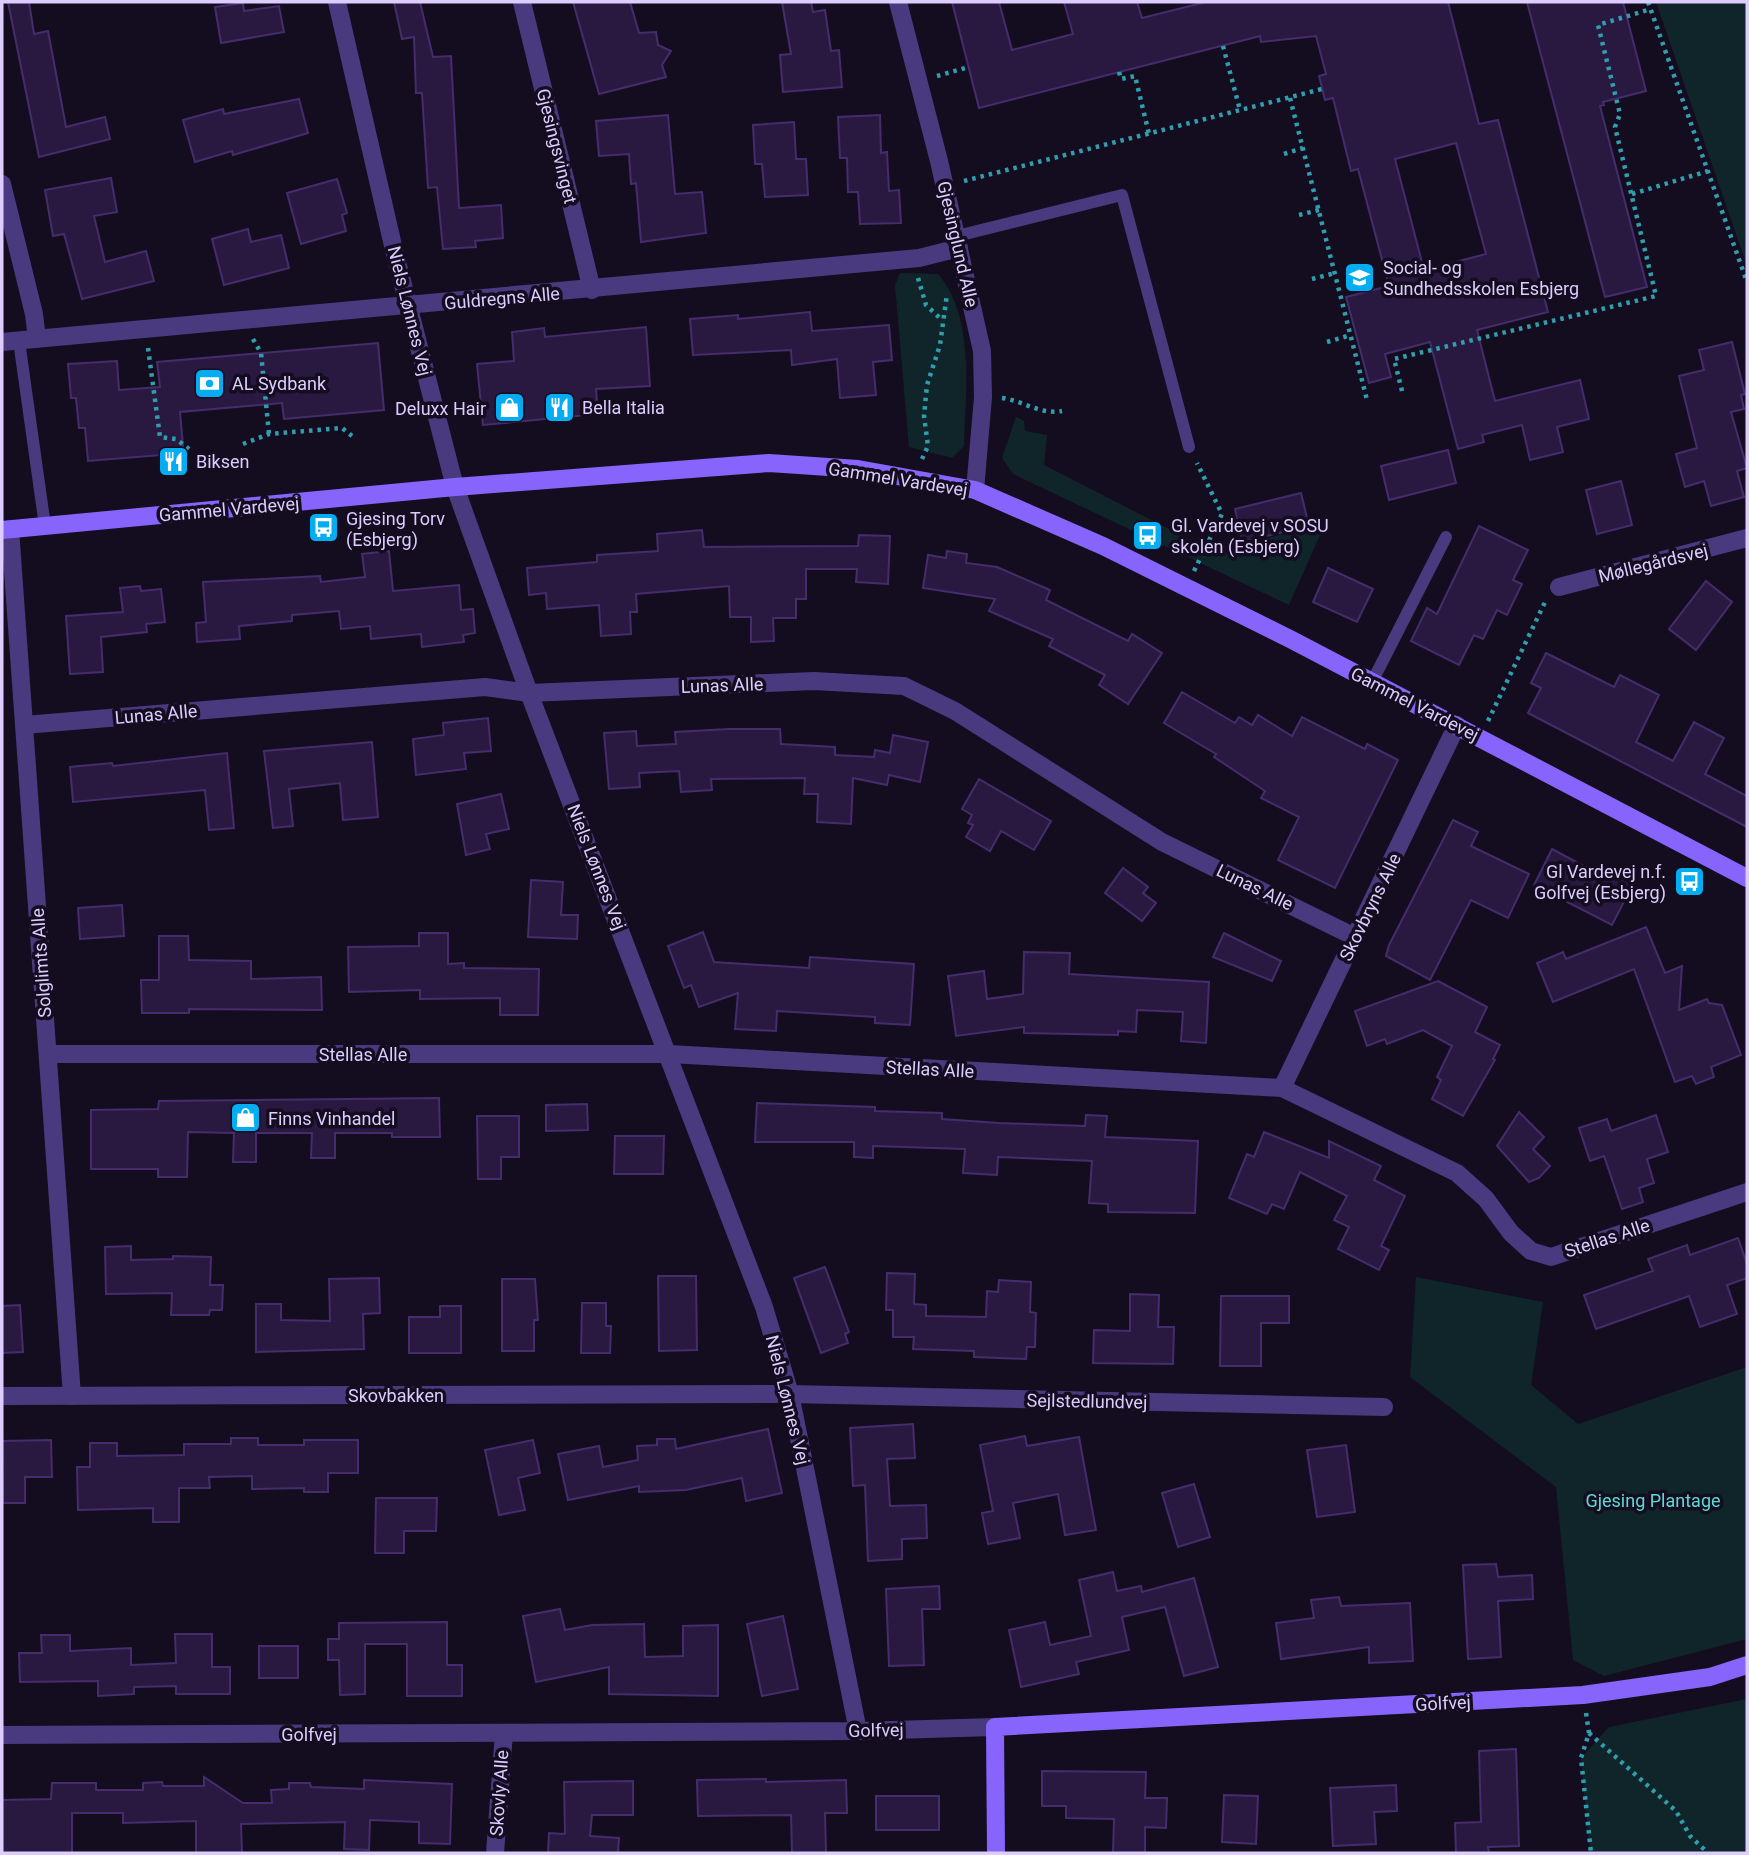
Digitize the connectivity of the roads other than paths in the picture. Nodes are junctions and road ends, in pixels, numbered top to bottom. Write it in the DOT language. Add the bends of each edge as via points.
graph roads {
  1 [pos="337,2"];
  2 [pos="522,2"];
  3 [pos="898,2"];
  4 [pos="2,184"];
  5 [pos="958,242"];
  6 [pos="592,290"];
  7 [pos="408,306"];
  8 [pos="37,339"];
  9 [pos="10,342"];
  10 [pos="1189,447"];
  11 [pos="455,487"];
  12 [pos="975,491"];
  13 [pos="45,526"];
  14 [pos="6,530"];
  15 [pos="1446,537"];
  16 [pos="1747,538"];
  17 [pos="1559,587"];
  18 [pos="1372,682"];
  19 [pos="529,693"];
  20 [pos="24,725"];
  21 [pos="1457,725"];
  22 [pos="1747,878"];
  23 [pos="1355,937"];
  24 [pos="48,1054"];
  25 [pos="669,1054"];
  26 [pos="1282,1088"];
  27 [pos="1747,1192"];
  28 [pos="790,1394"];
  29 [pos="2,1396"];
  30 [pos="72,1396"];
  31 [pos="1384,1407"];
  32 [pos="1747,1665"];
  33 [pos="995,1727"];
  34 [pos="858,1731"];
  35 [pos="504,1734"];
  36 [pos="2,1735"];
  37 [pos="495,1853"];
  38 [pos="996,1853"];
  1 -- 7 [label="street, Niels Lønnes Vej"];
  2 -- 6 [label="street, Gjesingsvinget"];
  3 -- 5 [label="street, Gjesinglund Alle"];
  4 -- 8 [label="street"];
  5 -- 6 [label="street, Guldregns Alle" via="919,258"];
  5 -- 10 [label="lane" via="1122,195"];
  5 -- 12 [label="street, Gjesinglund Alle" via="982,351"];
  6 -- 7 [label="street, Guldregns Alle"];
  7 -- 8 [label="street, Guldregns Alle"];
  7 -- 11 [label="street, Niels Lønnes Vej"];
  8 -- 9 [label="street, Guldregns Alle"];
  9 -- 13 [label="lane"];
  11 -- 12 [label="street, Gammel Vardevej" via="769,463 858,469"];
  11 -- 13 [label="street, Gammel Vardevej"];
  11 -- 19 [label="street, Niels Lønnes Vej"];
  12 -- 18 [label="street, Gammel Vardevej" via="1103,546"];
  13 -- 14 [label="street, Gammel Vardevej"];
  14 -- 20 [label="street, Solglimts Alle"];
  15 -- 18 [label="lane"];
  16 -- 17 [label="street, Møllegårdsvej"];
  18 -- 21 [label="street, Gammel Vardevej"];
  19 -- 20 [label="street, Lunas Alle" via="485,687"];
  19 -- 23 [label="street, Lunas Alle" via="814,681 904,686 955,711 1163,842"];
  19 -- 25 [label="street, Niels Lønnes Vej"];
  20 -- 24 [label="street, Solglimts Alle"];
  21 -- 22 [label="street, Gammel Vardevej"];
  21 -- 23 [label="street, Skovbryns Alle"];
  23 -- 26 [label="street, Skovbryns Alle"];
  24 -- 25 [label="street, Stellas Alle"];
  24 -- 30 [label="street, Solglimts Alle"];
  25 -- 26 [label="street, Stellas Alle"];
  25 -- 28 [label="street, Niels Lønnes Vej" via="764,1307"];
  26 -- 27 [label="street, Stellas Alle" via="1457,1173 1531,1251 1552,1257"];
  28 -- 30 [label="street, Skovbakken"];
  28 -- 31 [label="street, Sejlstedlundvej"];
  28 -- 34 [label="street, Niels Lønnes Vej"];
  29 -- 30 [label="street, Skovbakken"];
  32 -- 33 [label="street, Golfvej" via="1710,1676 1583,1695"];
  33 -- 34 [label="street, Golfvej"];
  33 -- 38 [label="street"];
  34 -- 35 [label="street, Golfvej"];
  35 -- 36 [label="street, Golfvej"];
  35 -- 37 [label="street, Skovly Alle"];
}
